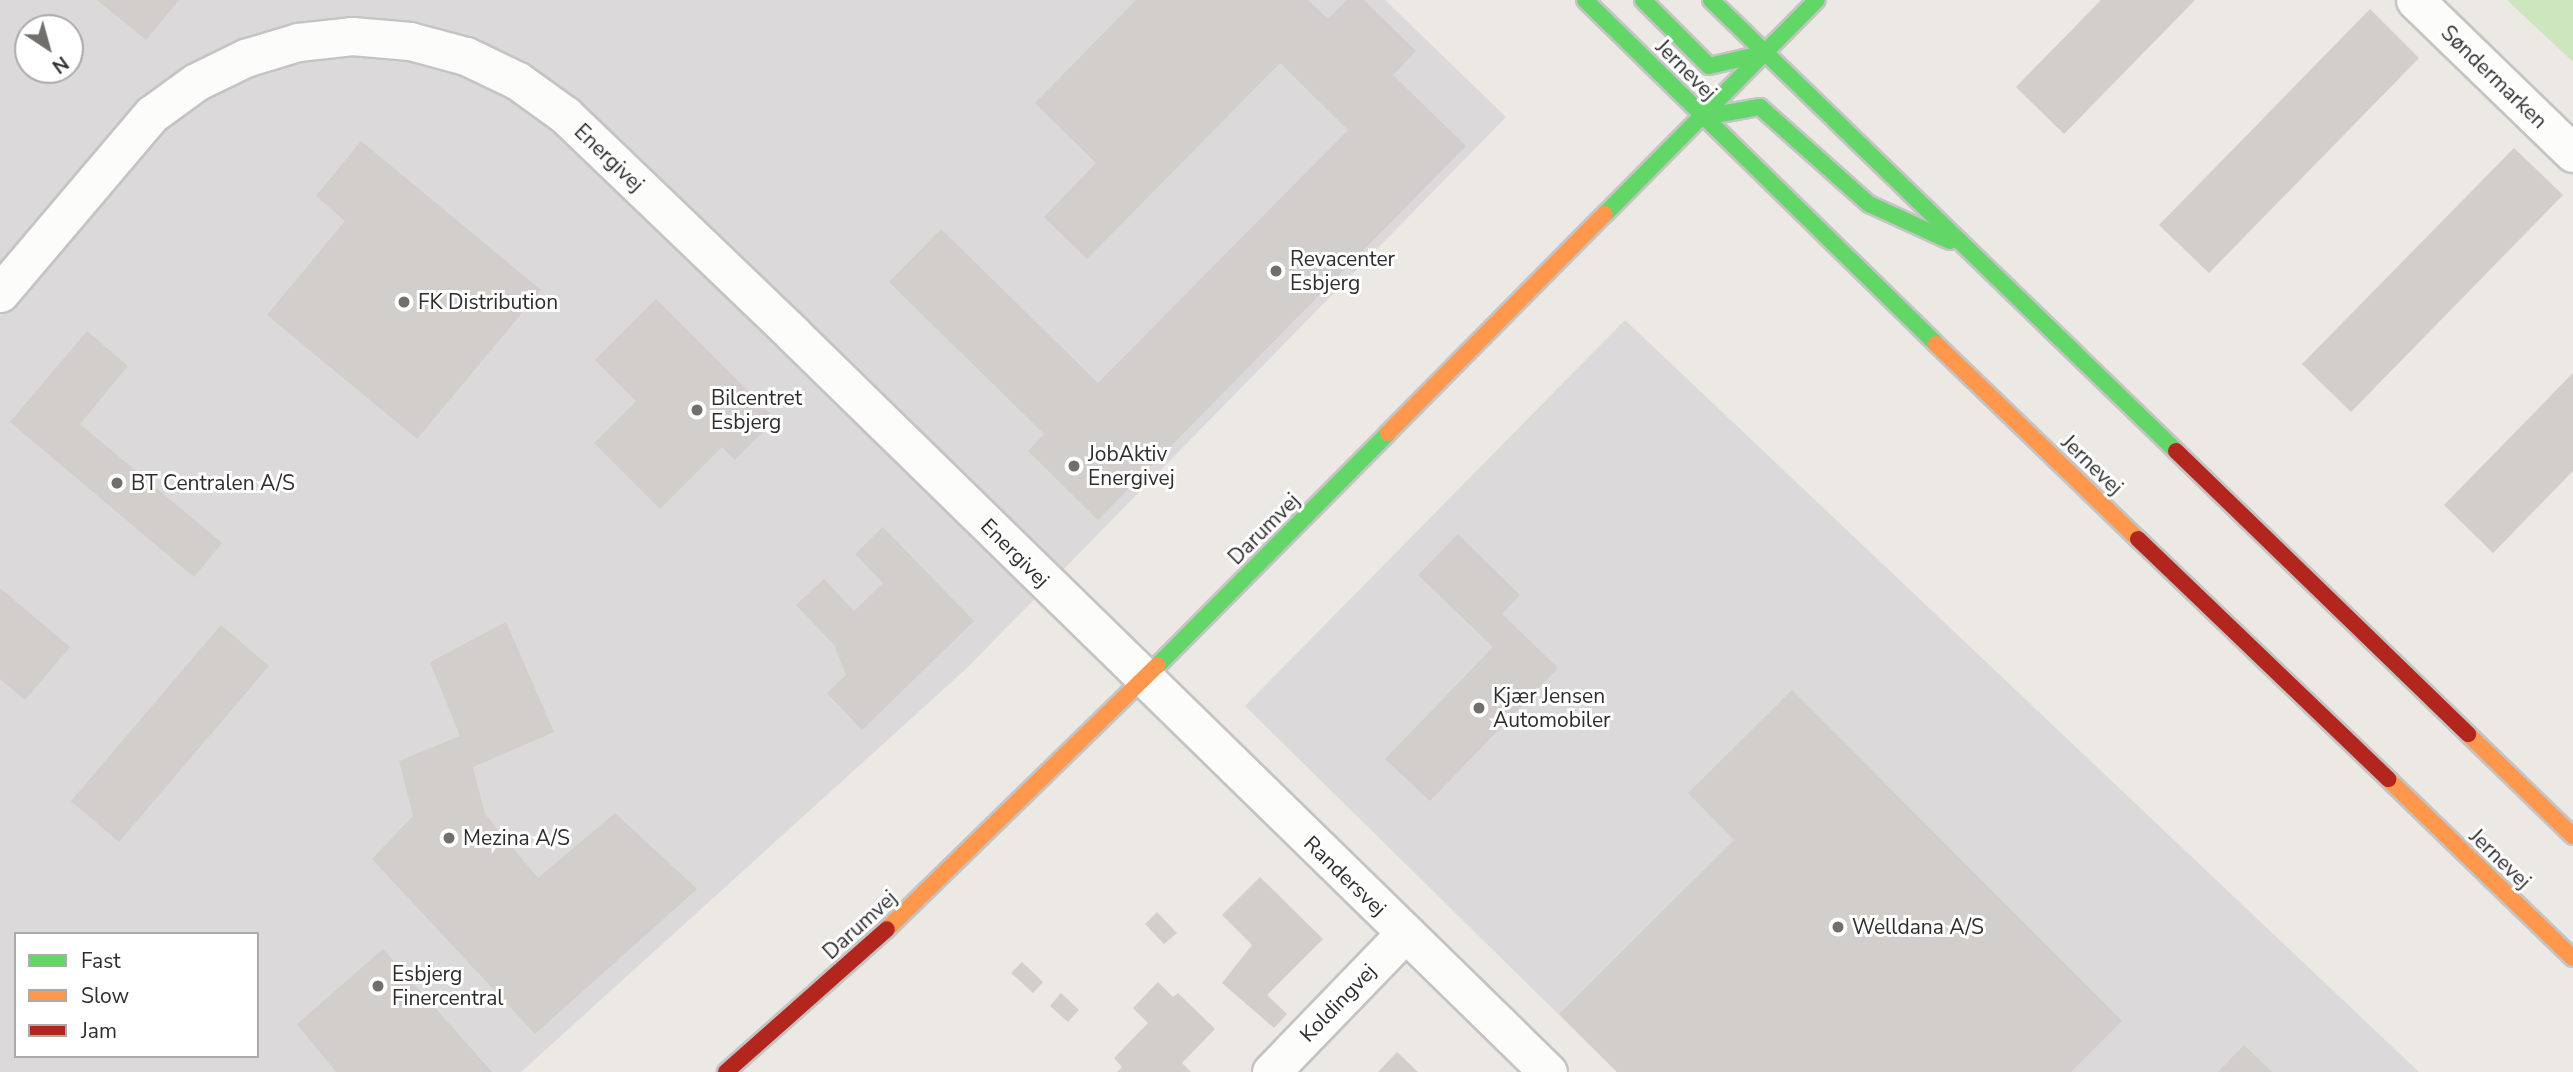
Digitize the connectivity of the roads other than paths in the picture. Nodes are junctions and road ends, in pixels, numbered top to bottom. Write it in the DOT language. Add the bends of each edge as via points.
graph roads {
  1 [pos="1585,0"];
  2 [pos="1643,0"];
  3 [pos="1711,0"];
  4 [pos="1816,0"];
  5 [pos="2415,0"];
  6 [pos="1766,53"];
  7 [pos="1703,117"];
  8 [pos="2573,153"];
  9 [pos="1974,252"];
  10 [pos="0,293"];
  11 [pos="1144,680"];
  12 [pos="2573,836"];
  13 [pos="1405,933"];
  14 [pos="2573,958"];
  15 [pos="726,1072"];
  16 [pos="1271,1072"];
  17 [pos="1548,1072"];
  1 -- 7 [label="main road, Jernevej"];
  2 -- 6 [label="main road" via="1709,66"];
  3 -- 6 [label="main road"];
  4 -- 6 [label="main road, Darumvej"];
  5 -- 8 [label="street, Søndermarken"];
  6 -- 7 [label="main road, Darumvej"];
  6 -- 9 [label="main road"];
  7 -- 9 [label="main road" via="1760,107 1869,204"];
  7 -- 11 [label="main road, Darumvej"];
  7 -- 14 [label="main road, Jernevej"];
  9 -- 12 [label="main road"];
  10 -- 11 [label="street, Energivej" via="152,114 196,82 245,58 298,42 352,36 410,41 466,56 518,81 565,115"];
  11 -- 13 [label="street, Randersvej"];
  11 -- 15 [label="main road, Darumvej" via="890,927"];
  13 -- 16 [label="street, Koldingvej"];
  13 -- 17 [label="street, Randersvej"];
}
